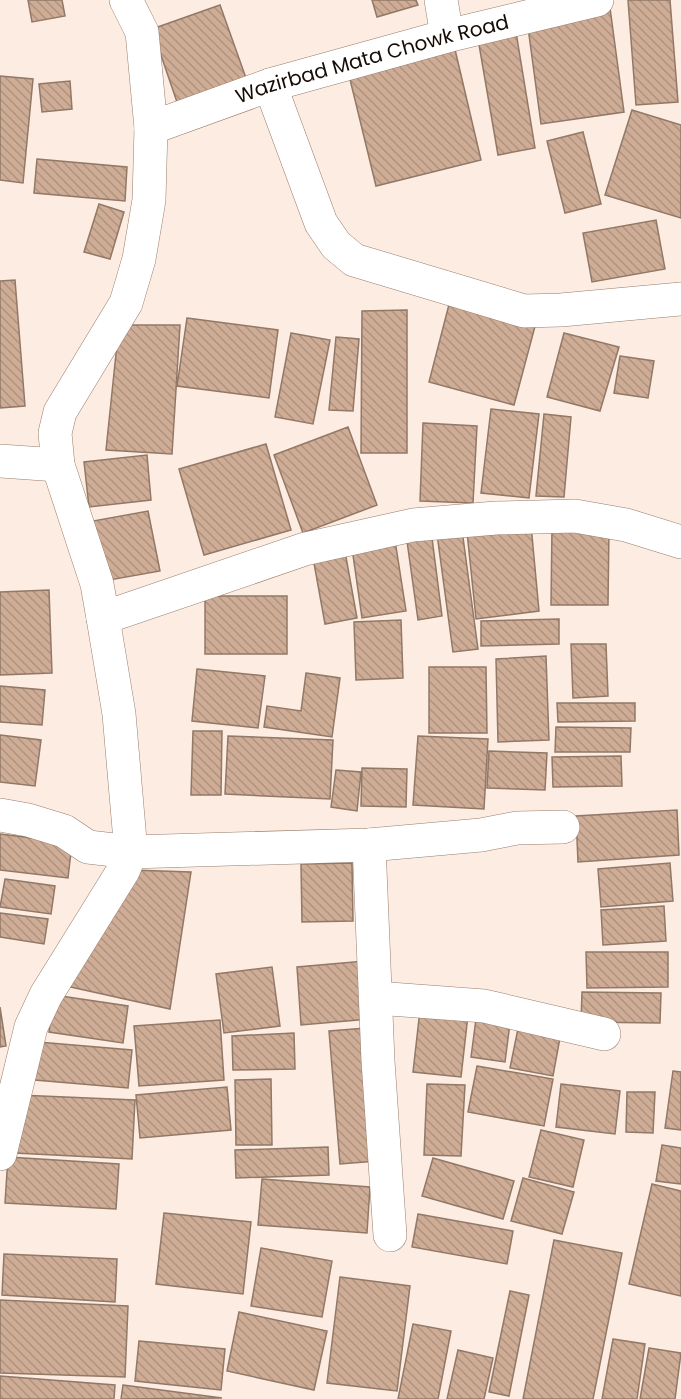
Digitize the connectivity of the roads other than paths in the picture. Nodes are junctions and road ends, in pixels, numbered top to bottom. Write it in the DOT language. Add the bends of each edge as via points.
graph roads {
  1 [pos="441,0"];
  2 [pos="597,0"];
  3 [pos="125,2"];
  4 [pos="447,36"];
  5 [pos="270,85"];
  6 [pos="151,128"];
  7 [pos="681,299"];
  8 [pos="0,461"];
  9 [pos="58,465"];
  10 [pos="681,542"];
  11 [pos="103,618"];
  12 [pos="0,815"];
  13 [pos="563,827"];
  14 [pos="369,845"];
  15 [pos="131,852"];
  16 [pos="376,998"];
  17 [pos="604,1034"];
  18 [pos="0,1154"];
  19 [pos="390,1235"];
  1 -- 4 [label="street"];
  2 -- 4 [label="street, Wazirbad Mata Chowk Road"];
  3 -- 6 [label="street" via="142,32"];
  4 -- 5 [label="street, Wazirbad Mata Chowk Road"];
  5 -- 6 [label="street, Wazirbad Mata Chowk Road"];
  5 -- 7 [label="street" via="321,222 336,245 354,260 524,311"];
  6 -- 9 [label="street" via="149,200 140,259 126,303 60,412 55,433"];
  8 -- 9 [label="street"];
  9 -- 11 [label="street" via="97,584"];
  10 -- 11 [label="street" via="626,525 575,516 413,525 305,549"];
  11 -- 15 [label="street" via="119,714"];
  12 -- 15 [label="street" via="64,831 88,847"];
  13 -- 14 [label="street" via="517,828"];
  14 -- 15 [label="street"];
  14 -- 16 [label="street"];
  15 -- 18 [label="street" via="31,1027"];
  16 -- 17 [label="street" via="484,1006"];
  16 -- 19 [label="street"];
}
